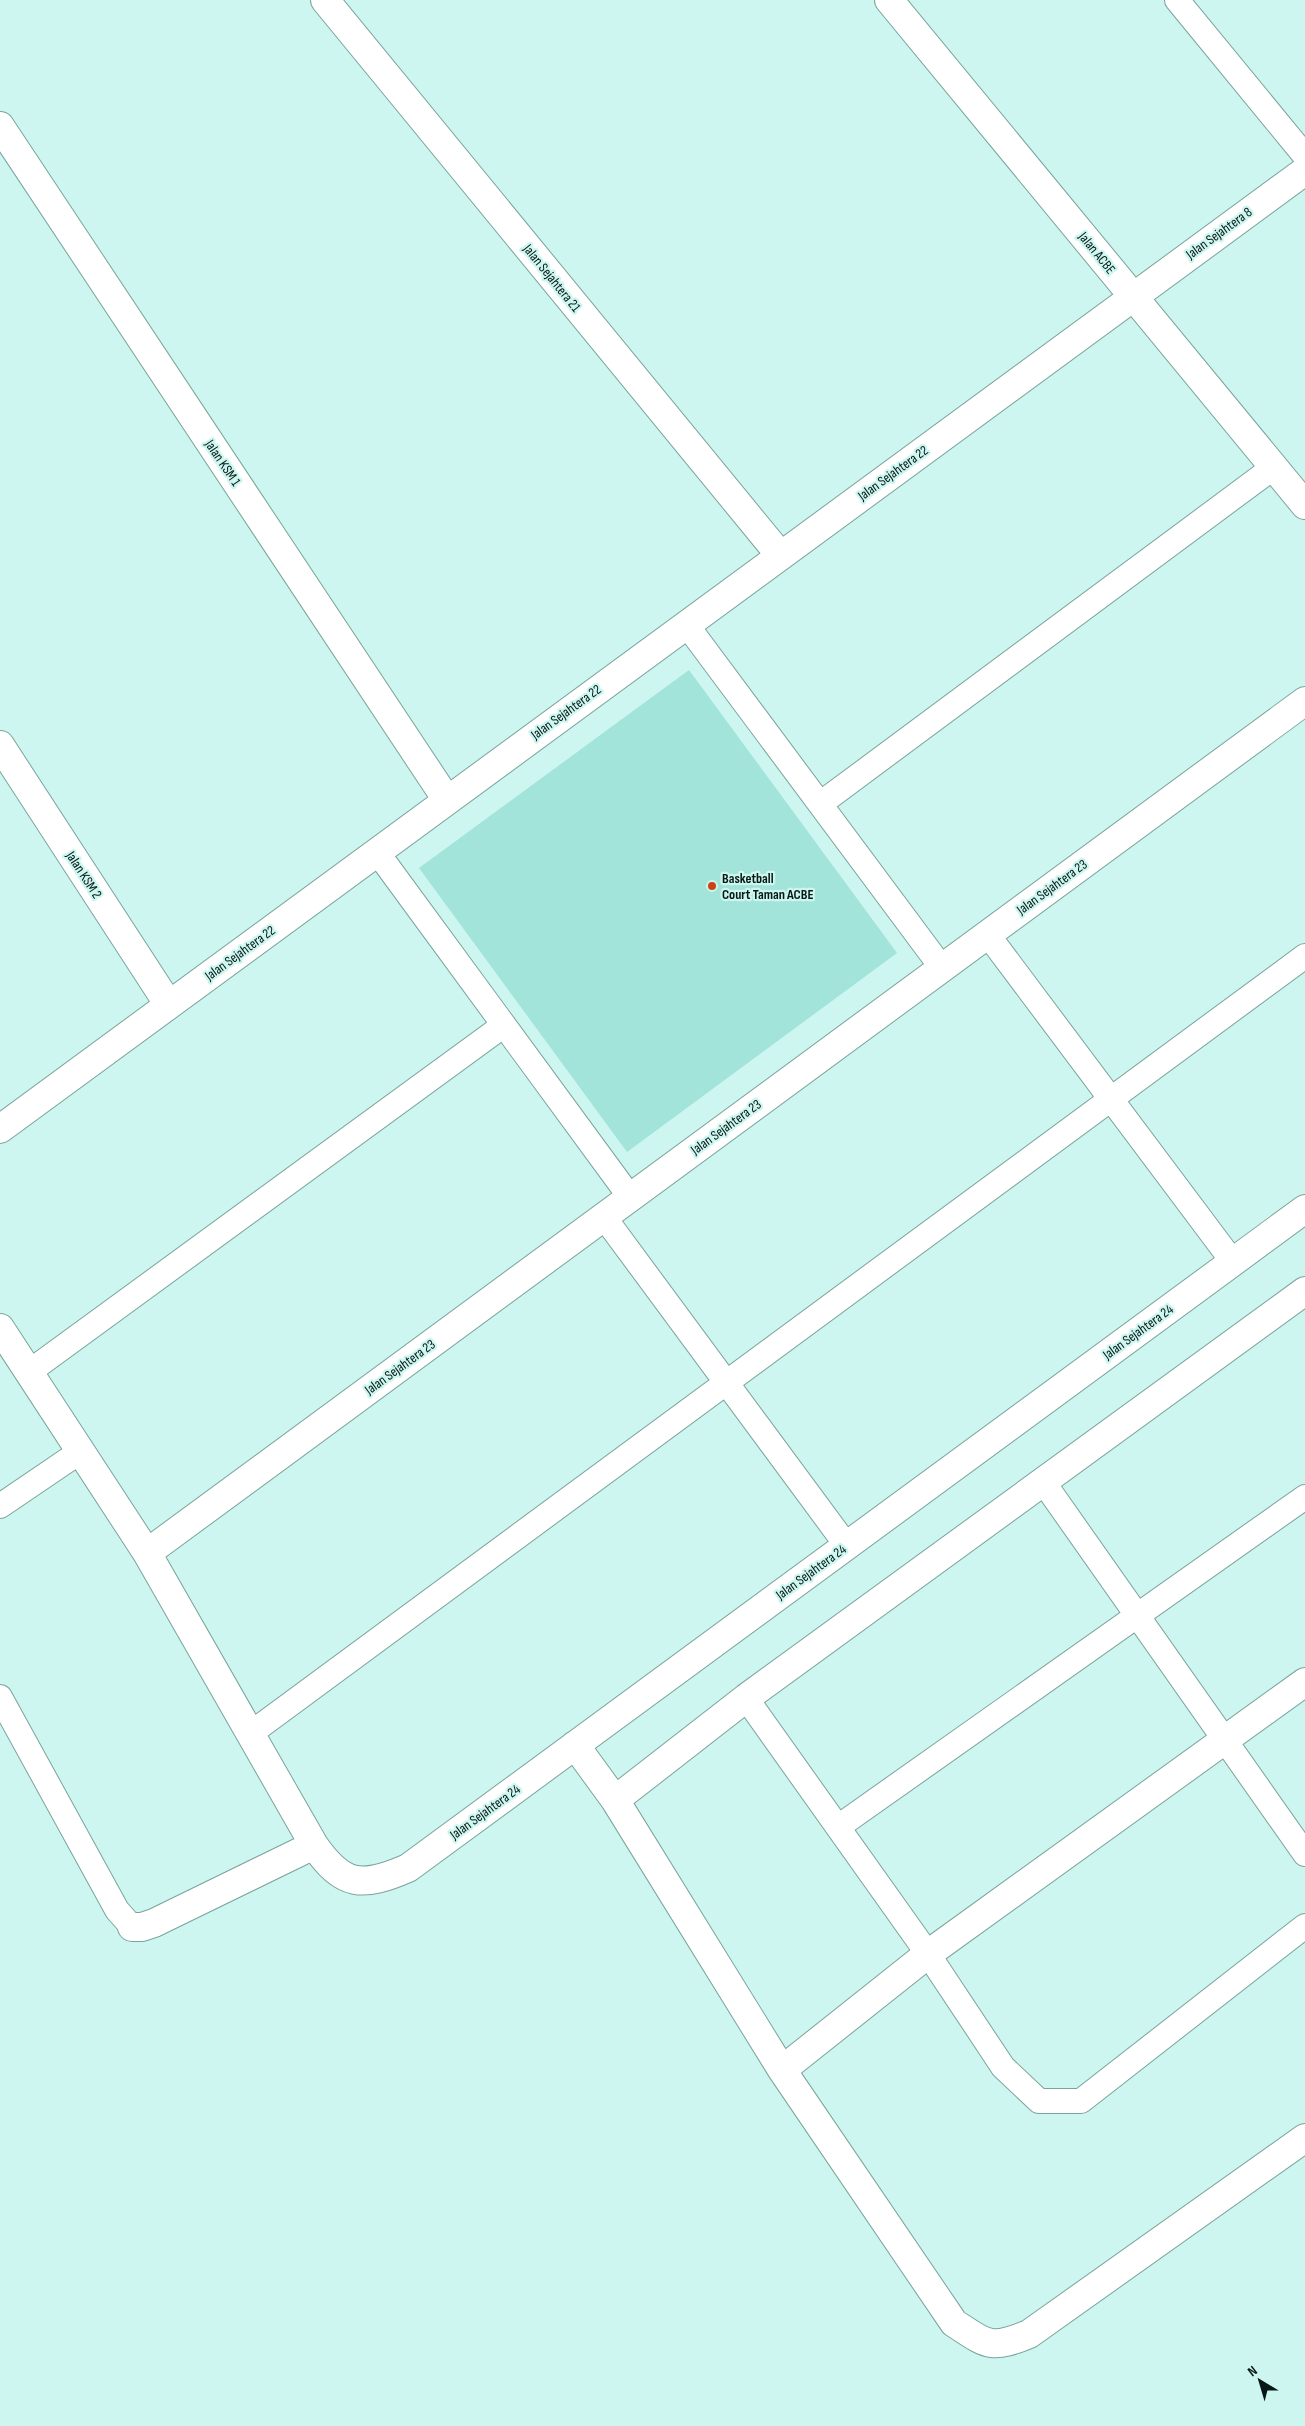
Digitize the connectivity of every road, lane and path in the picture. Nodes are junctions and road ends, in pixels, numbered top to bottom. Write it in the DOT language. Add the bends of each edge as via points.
graph roads {
  1 [pos="325,0"];
  2 [pos="889,0"];
  3 [pos="1177,0"];
  4 [pos="0,126"];
  5 [pos="1305,156"];
  6 [pos="1305,170"];
  7 [pos="1133,296"];
  8 [pos="1274,467"];
  9 [pos="1305,505"];
  10 [pos="780,556"];
  11 [pos="686,624"];
  12 [pos="1305,701"];
  13 [pos="0,745"];
  14 [pos="447,800"];
  15 [pos="820,804"];
  16 [pos="377,852"];
  17 [pos="988,935"];
  18 [pos="1305,956"];
  19 [pos="942,968"];
  20 [pos="169,1005"];
  21 [pos="504,1025"];
  22 [pos="1111,1099"];
  23 [pos="0,1129"];
  24 [pos="630,1197"];
  25 [pos="1305,1209"];
  26 [pos="604,1217"];
  27 [pos="1233,1262"];
  28 [pos="1305,1290"];
  29 [pos="0,1328"];
  30 [pos="29,1372"];
  31 [pos="726,1383"];
  32 [pos="81,1452"];
  33 [pos="1044,1483"];
  34 [pos="1305,1497"];
  35 [pos="0,1506"];
  36 [pos="847,1546"];
  37 [pos="147,1553"];
  38 [pos="1137,1615"];
  39 [pos="1305,1682"];
  40 [pos="0,1697"];
  41 [pos="746,1698"];
  42 [pos="251,1733"];
  43 [pos="1225,1741"];
  44 [pos="576,1745"];
  45 [pos="615,1800"];
  46 [pos="838,1827"];
  47 [pos="314,1845"];
  48 [pos="1305,1854"];
  49 [pos="132,1926"];
  50 [pos="1305,1926"];
  51 [pos="928,1954"];
  52 [pos="782,2070"];
  53 [pos="1305,2138"];
  1 -- 10 [label="street, Jalan Sejahtera 21"];
  2 -- 7 [label="street, Jalan ACBE"];
  3 -- 5 [label="lane"];
  4 -- 14 [label="street, Jalan KSM 1"];
  6 -- 7 [label="street, Jalan Sejahtera 8"];
  7 -- 8 [label="street, Jalan ACBE"];
  7 -- 10 [label="street, Jalan Sejahtera 22"];
  8 -- 9 [label="street, Jalan ACBE"];
  8 -- 15 [label="lane"];
  10 -- 11 [label="street, Jalan Sejahtera 22"];
  11 -- 14 [label="street, Jalan Sejahtera 22"];
  11 -- 15 [label="lane"];
  12 -- 17 [label="street, Jalan Sejahtera 23"];
  13 -- 20 [label="street, Jalan KSM 2"];
  14 -- 16 [label="street, Jalan Sejahtera 22"];
  15 -- 19 [label="lane"];
  16 -- 20 [label="street, Jalan Sejahtera 22"];
  16 -- 21 [label="lane"];
  17 -- 19 [label="street, Jalan Sejahtera 23"];
  17 -- 22 [label="lane"];
  18 -- 22 [label="lane"];
  19 -- 24 [label="street, Jalan Sejahtera 23"];
  20 -- 23 [label="street, Jalan Sejahtera 22"];
  21 -- 24 [label="lane"];
  21 -- 30 [label="lane"];
  22 -- 27 [label="lane"];
  22 -- 31 [label="lane"];
  24 -- 26 [label="street, Jalan Sejahtera 23"];
  25 -- 27 [label="street, Jalan Sejahtera 24"];
  26 -- 31 [label="lane"];
  26 -- 37 [label="street, Jalan Sejahtera 23"];
  27 -- 36 [label="street, Jalan Sejahtera 24"];
  28 -- 33 [label="street"];
  29 -- 30 [label="street, Jalan Sejahtera 24"];
  30 -- 32 [label="street, Jalan Sejahtera 24"];
  31 -- 36 [label="lane"];
  31 -- 42 [label="lane"];
  32 -- 35 [label="lane"];
  32 -- 37 [label="street, Jalan Sejahtera 24"];
  33 -- 38 [label="lane"];
  33 -- 41 [label="street"];
  34 -- 38 [label="lane"];
  36 -- 44 [label="street, Jalan Sejahtera 24"];
  37 -- 42 [label="street, Jalan Sejahtera 24"];
  38 -- 43 [label="lane"];
  38 -- 46 [label="lane"];
  39 -- 43 [label="street"];
  40 -- 49 [label="lane" via="117,1910"];
  41 -- 45 [label="street"];
  41 -- 46 [label="lane"];
  42 -- 47 [label="street, Jalan Sejahtera 24"];
  43 -- 48 [label="lane"];
  43 -- 51 [label="street"];
  44 -- 45 [label="street"];
  44 -- 47 [label="street, Jalan Sejahtera 24" via="408,1868 384,1879 363,1882 342,1876"];
  45 -- 52 [label="street"];
  46 -- 51 [label="lane"];
  47 -- 49 [label="street" via="154,1923"];
  50 -- 51 [label="lane" via="1081,2101 1039,2101 1003,2067"];
  51 -- 52 [label="street"];
  52 -- 53 [label="street" via="954,2323 997,2346 1029,2334"];
}
